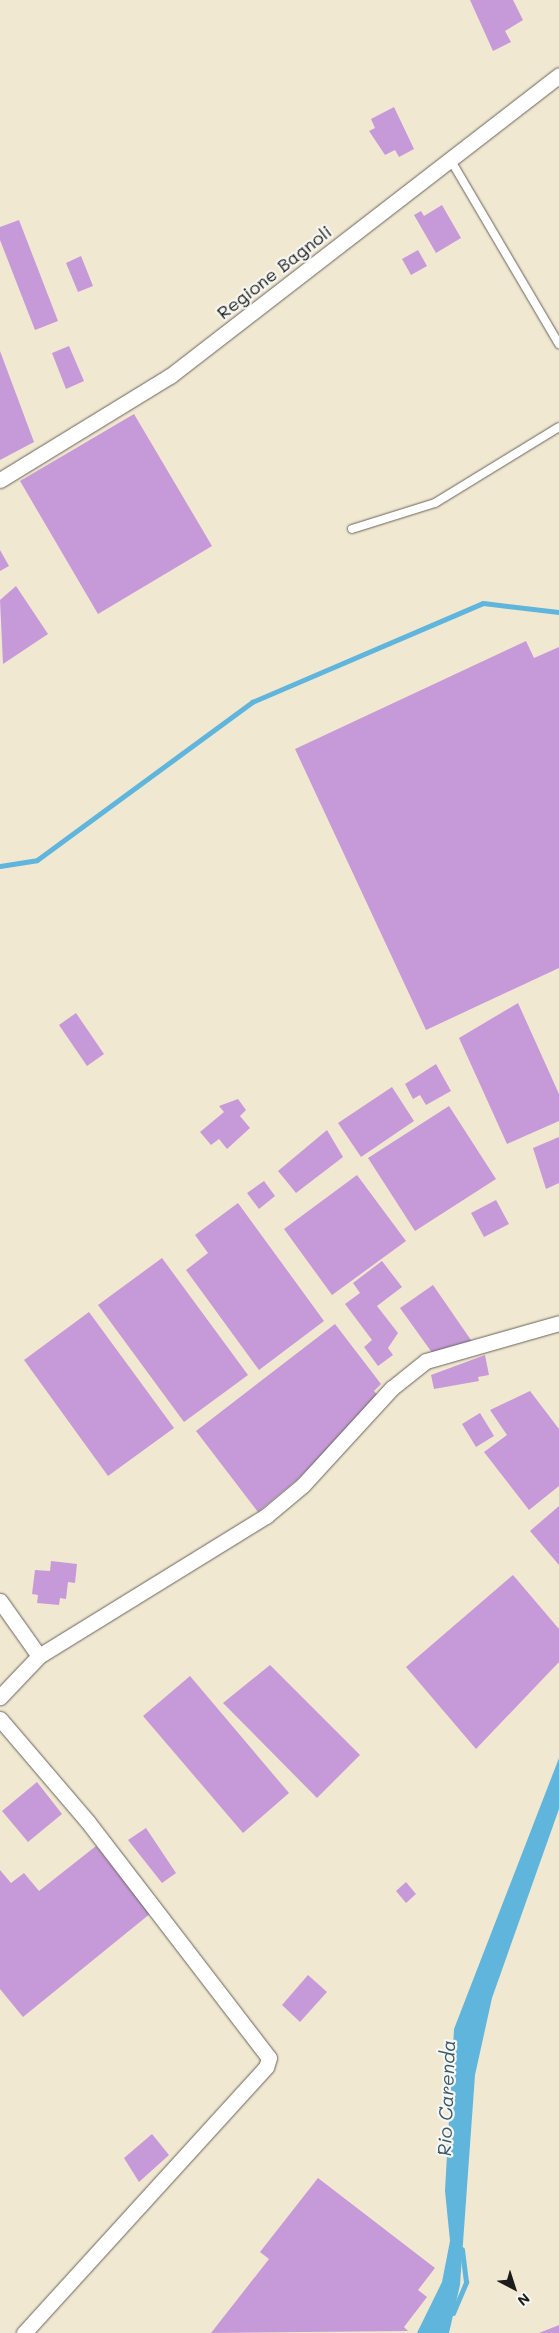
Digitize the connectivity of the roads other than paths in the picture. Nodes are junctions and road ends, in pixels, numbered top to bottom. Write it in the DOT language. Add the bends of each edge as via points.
graph roads {
  1 [pos="559,75"];
  2 [pos="450,159"];
  3 [pos="559,344"];
  4 [pos="559,427"];
  5 [pos="0,480"];
  6 [pos="352,529"];
  7 [pos="559,1323"];
  8 [pos="0,1600"];
  9 [pos="39,1656"];
  10 [pos="0,1697"];
  11 [pos="0,1719"];
  12 [pos="24,2333"];
  1 -- 2 [label="street, Regione Bagnoli"];
  2 -- 3 [label="lane"];
  2 -- 5 [label="street, Regione Bagnoli" via="170,376"];
  4 -- 6 [label="lane" via="435,504"];
  7 -- 9 [label="street" via="426,1361 392,1388 302,1485 266,1516"];
  8 -- 9 [label="street"];
  9 -- 10 [label="street"];
  11 -- 12 [label="street" via="88,1822 269,2058 266,2067"];
}
